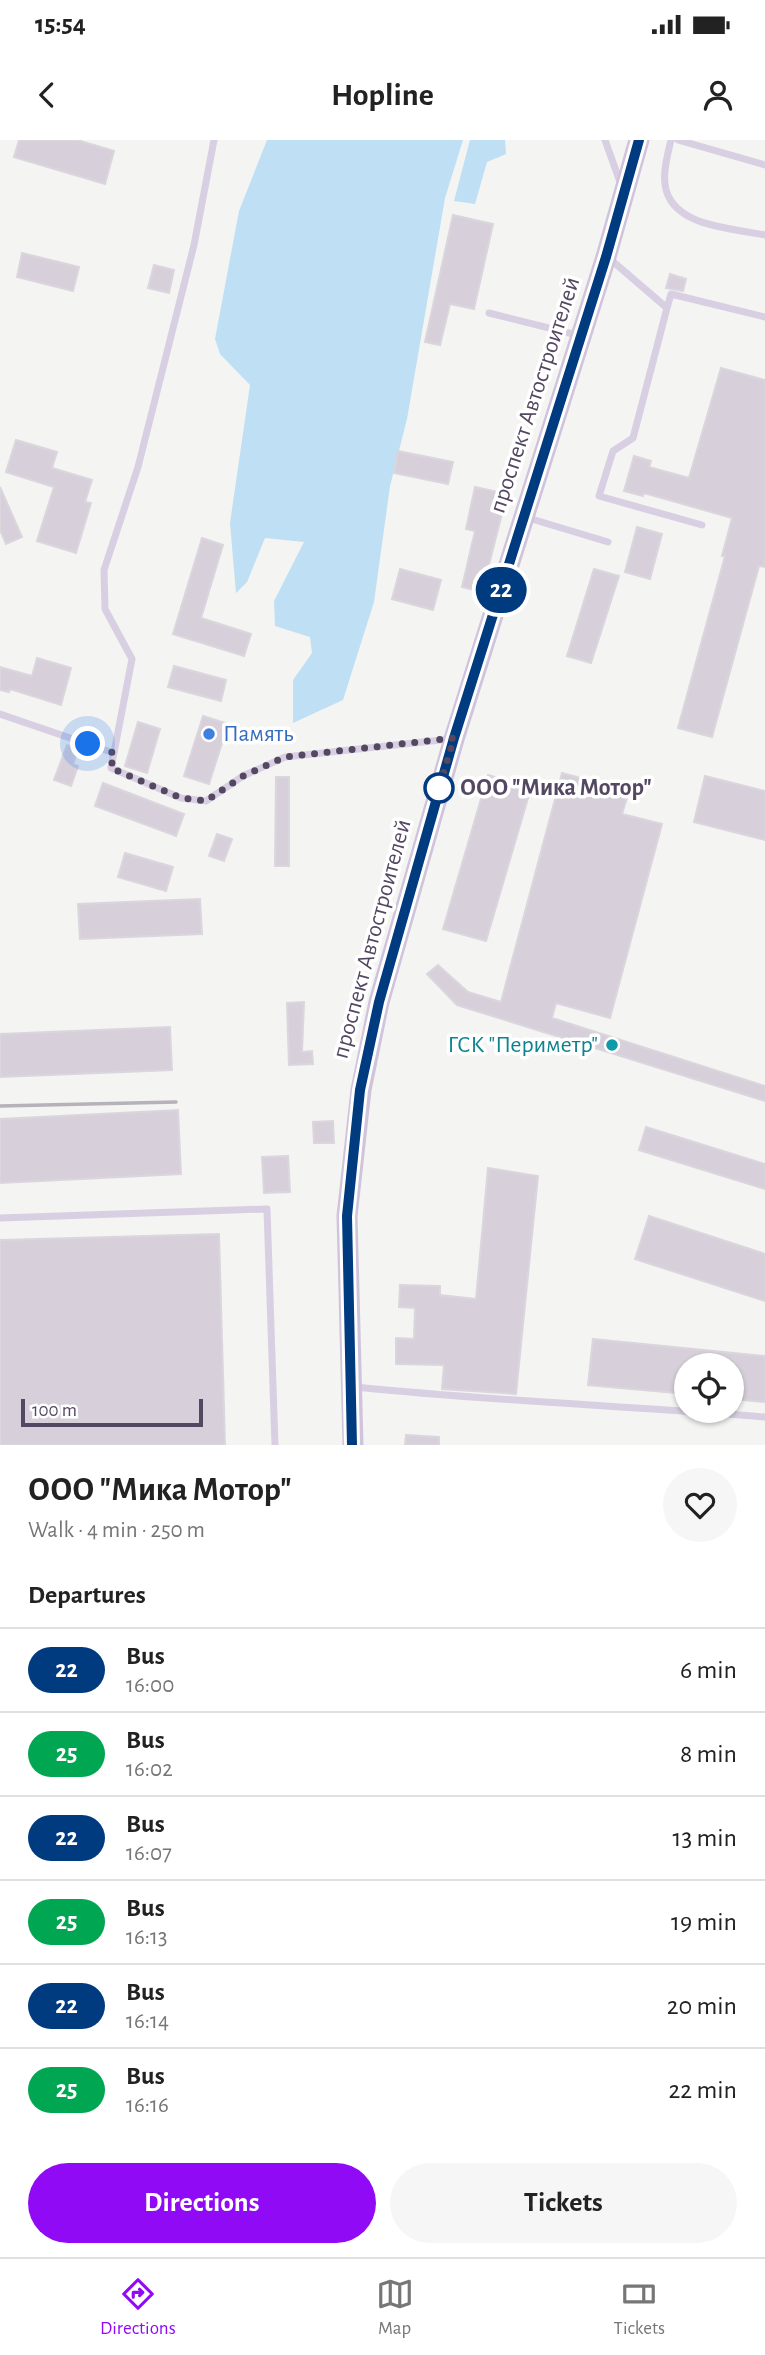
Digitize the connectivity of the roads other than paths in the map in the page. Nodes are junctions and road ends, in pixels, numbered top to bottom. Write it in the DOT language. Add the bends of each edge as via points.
graph roads {
  1 [pos="214,140"];
  2 [pos="606,140"];
  3 [pos="639,140"];
  4 [pos="671,140"];
  5 [pos="678,140"];
  6 [pos="765,165"];
  7 [pos="623,194"];
  8 [pos="765,235"];
  9 [pos="606,257"];
  10 [pos="667,307"];
  11 [pos="489,313"];
  12 [pos="765,317"];
  13 [pos="581,336"];
  14 [pos="524,517"];
  15 [pos="702,525"];
  16 [pos="608,542"];
  17 [pos="0,714"];
  18 [pos="454,738"];
  19 [pos="114,753"];
  20 [pos="0,1217"];
  21 [pos="350,1387"];
  22 [pos="765,1417"];
  23 [pos="275,1445"];
  24 [pos="352,1445"];
  1 -- 19 [label="lane" via="194,245 138,467 104,570 105,609 132,659"];
  2 -- 7 [label="lane"];
  3 -- 7 [label="main road, проспект Автостроителей"];
  4 -- 8 [label="lane" via="664,182 669,200 698,221"];
  5 -- 6 [label="lane"];
  7 -- 9 [label="main road, проспект Автостроителей"];
  9 -- 10 [label="lane"];
  9 -- 13 [label="main road, проспект Автостроителей"];
  10 -- 12 [label="lane" via="671,294"];
  10 -- 15 [label="lane" via="633,438 613,451 599,496"];
  11 -- 13 [label="lane"];
  13 -- 14 [label="main road, проспект Автостроителей"];
  14 -- 16 [label="lane"];
  14 -- 18 [label="main road, проспект Автостроителей"];
  17 -- 19 [label="lane"];
  18 -- 19 [label="lane" via="285,757 243,776 206,801 181,798 111,768"];
  18 -- 21 [label="main road, проспект Автостроителей" via="379,1002 360,1090 347,1216"];
  20 -- 23 [label="lane" via="267,1209"];
  21 -- 22 [label="lane" via="500,1402 564,1402"];
  21 -- 24 [label="main road, проспект Автостроителей"];
}
